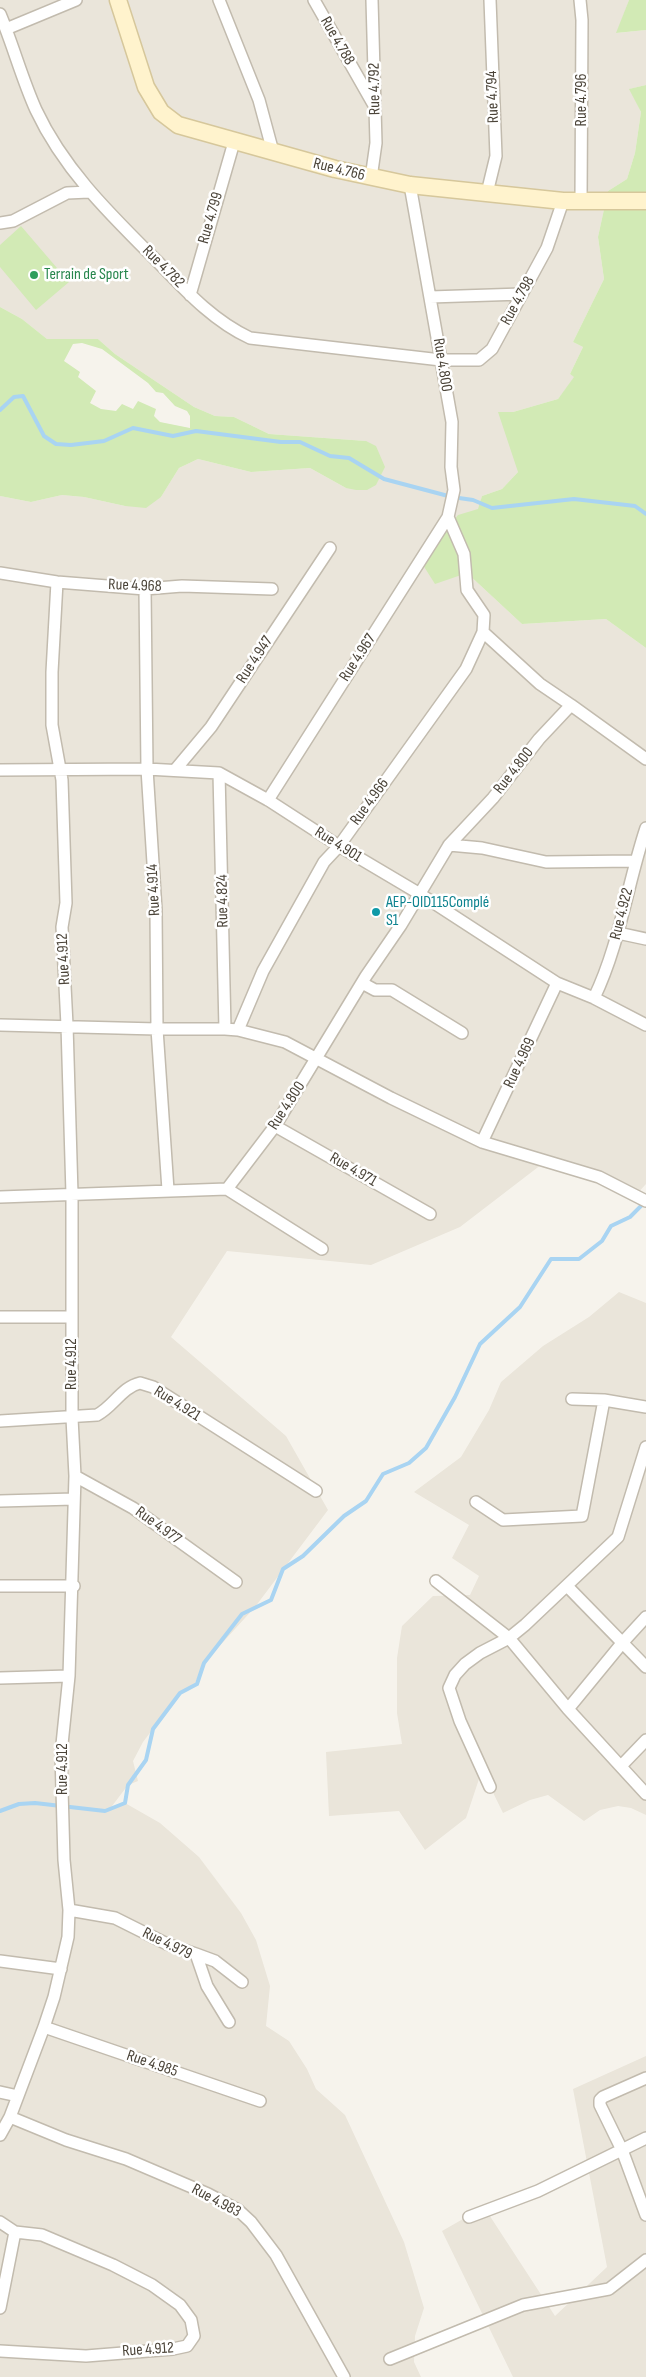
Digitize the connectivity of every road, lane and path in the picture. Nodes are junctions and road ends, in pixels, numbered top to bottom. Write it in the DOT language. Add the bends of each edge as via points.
graph roads {
  1 [pos="76,0"];
  2 [pos="118,0"];
  3 [pos="219,0"];
  4 [pos="314,0"];
  5 [pos="372,0"];
  6 [pos="490,0"];
  7 [pos="580,0"];
  8 [pos="0,14"];
  9 [pos="6,29"];
  10 [pos="375,108"];
  11 [pos="234,142"];
  12 [pos="273,152"];
  13 [pos="371,178"];
  14 [pos="410,185"];
  15 [pos="89,192"];
  16 [pos="487,193"];
  17 [pos="646,200"];
  18 [pos="563,201"];
  19 [pos="581,201"];
  20 [pos="0,223"];
  21 [pos="522,294"];
  22 [pos="190,295"];
  23 [pos="430,297"];
  24 [pos="441,360"];
  25 [pos="448,517"];
  26 [pos="330,548"];
  27 [pos="0,573"];
  28 [pos="57,582"];
  29 [pos="145,589"];
  30 [pos="272,589"];
  31 [pos="484,632"];
  32 [pos="571,705"];
  33 [pos="646,759"];
  34 [pos="147,769"];
  35 [pos="0,770"];
  36 [pos="176,770"];
  37 [pos="62,771"];
  38 [pos="219,773"];
  39 [pos="268,800"];
  40 [pos="646,828"];
  41 [pos="449,845"];
  42 [pos="339,846"];
  43 [pos="635,861"];
  44 [pos="420,894"];
  45 [pos="618,933"];
  46 [pos="646,939"];
  47 [pos="362,983"];
  48 [pos="557,983"];
  49 [pos="594,998"];
  50 [pos="0,1025"];
  51 [pos="67,1025"];
  52 [pos="646,1025"];
  53 [pos="225,1029"];
  54 [pos="157,1030"];
  55 [pos="238,1030"];
  56 [pos="462,1033"];
  57 [pos="317,1059"];
  58 [pos="275,1126"];
  59 [pos="482,1142"];
  60 [pos="227,1189"];
  61 [pos="168,1190"];
  62 [pos="72,1194"];
  63 [pos="0,1197"];
  64 [pos="646,1201"];
  65 [pos="430,1214"];
  66 [pos="322,1249"];
  67 [pos="0,1317"];
  68 [pos="72,1317"];
  69 [pos="572,1399"];
  70 [pos="604,1400"];
  71 [pos="646,1407"];
  72 [pos="72,1418"];
  73 [pos="0,1421"];
  74 [pos="646,1447"];
  75 [pos="75,1476"];
  76 [pos="316,1491"];
  77 [pos="74,1499"];
  78 [pos="0,1502"];
  79 [pos="476,1502"];
  80 [pos="236,1582"];
  81 [pos="436,1582"];
  82 [pos="0,1586"];
  83 [pos="74,1586"];
  84 [pos="567,1586"];
  85 [pos="646,1617"];
  86 [pos="509,1638"];
  87 [pos="622,1642"];
  88 [pos="646,1667"];
  89 [pos="69,1676"];
  90 [pos="0,1678"];
  91 [pos="568,1709"];
  92 [pos="646,1740"];
  93 [pos="621,1766"];
  94 [pos="490,1787"];
  95 [pos="646,1794"];
  96 [pos="69,1910"];
  97 [pos="196,1954"];
  98 [pos="0,1961"];
  99 [pos="61,1969"];
  100 [pos="242,1982"];
  101 [pos="229,2022"];
  102 [pos="44,2027"];
  103 [pos="646,2078"];
  104 [pos="0,2092"];
  105 [pos="18,2096"];
  106 [pos="260,2101"];
  107 [pos="10,2117"];
  108 [pos="0,2135"];
  109 [pos="646,2138"];
  110 [pos="622,2150"];
  111 [pos="646,2215"];
  112 [pos="469,2217"];
  113 [pos="0,2222"];
  114 [pos="15,2232"];
  115 [pos="646,2260"];
  116 [pos="0,2308"];
  117 [pos="0,2351"];
  118 [pos="390,2359"];
  119 [pos="344,2377"];
  1 -- 9 [label="street"];
  2 -- 11 [label="street, Rue 4.766" via="146,87 161,112 178,125"];
  3 -- 12 [label="street" via="259,100"];
  4 -- 10 [label="street, Rue 4.788"];
  5 -- 10 [label="street, Rue 4.792"];
  6 -- 16 [label="street, Rue 4.794" via="496,156"];
  7 -- 19 [label="street, Rue 4.796"];
  8 -- 9 [label="street, Rue 4.782"];
  9 -- 15 [label="street, Rue 4.782" via="36,110 64,158"];
  10 -- 13 [label="street, Rue 4.792" via="376,143"];
  11 -- 12 [label="street, Rue 4.766"];
  11 -- 22 [label="street, Rue 4.799"];
  12 -- 13 [label="street, Rue 4.766"];
  13 -- 14 [label="street, Rue 4.766"];
  14 -- 16 [label="street, Rue 4.766"];
  14 -- 23 [label="street, Rue 4.800"];
  15 -- 20 [label="street" via="67,193 12,221"];
  15 -- 22 [label="street, Rue 4.782"];
  16 -- 18 [label="street, Rue 4.766"];
  17 -- 19 [label="street, Rue 4.766"];
  18 -- 19 [label="street, Rue 4.766"];
  18 -- 21 [label="street, Rue 4.798" via="547,248"];
  21 -- 23 [label="street"];
  21 -- 24 [label="street, Rue 4.798" via="487,355 479,360"];
  22 -- 24 [label="street, Rue 4.782" via="229,328 250,338"];
  23 -- 24 [label="street, Rue 4.800"];
  24 -- 25 [label="street, Rue 4.800" via="452,422 454,490"];
  25 -- 31 [label="street" via="464,554 467,590 484,615"];
  25 -- 39 [label="street, Rue 4.967"];
  26 -- 36 [label="street, Rue 4.947" via="211,728"];
  27 -- 28 [label="street, Rue 4.968"];
  28 -- 29 [label="street, Rue 4.968"];
  28 -- 37 [label="street, Rue 4.912" via="52,725"];
  29 -- 30 [label="street, Rue 4.968" via="182,586"];
  29 -- 34 [label="street, Rue 4.914"];
  31 -- 32 [label="street" via="540,684"];
  31 -- 42 [label="street, Rue 4.966" via="466,669"];
  32 -- 33 [label="street"];
  32 -- 41 [label="street, Rue 4.800"];
  34 -- 36 [label="street, Rue 4.901"];
  34 -- 37 [label="street, Rue 4.901"];
  34 -- 54 [label="street, Rue 4.914" via="156,910"];
  35 -- 37 [label="street, Rue 4.901"];
  36 -- 38 [label="street, Rue 4.901"];
  37 -- 51 [label="street, Rue 4.912" via="66,903 62,927"];
  38 -- 39 [label="street, Rue 4.901"];
  38 -- 53 [label="street, Rue 4.824"];
  39 -- 42 [label="street, Rue 4.901"];
  40 -- 43 [label="street, Rue 4.922"];
  41 -- 43 [label="street" via="482,848 546,862"];
  41 -- 44 [label="street, Rue 4.800"];
  42 -- 44 [label="street, Rue 4.901"];
  42 -- 55 [label="street, Rue 4.966" via="324,862 263,971"];
  43 -- 45 [label="street, Rue 4.922"];
  44 -- 47 [label="street, Rue 4.800"];
  44 -- 48 [label="street, Rue 4.901"];
  45 -- 46 [label="street"];
  45 -- 49 [label="street, Rue 4.922"];
  47 -- 56 [label="street" via="375,990 392,990"];
  47 -- 57 [label="street, Rue 4.800"];
  48 -- 49 [label="street, Rue 4.901"];
  48 -- 59 [label="street, Rue 4.969"];
  49 -- 52 [label="street, Rue 4.901"];
  50 -- 51 [label="street"];
  51 -- 54 [label="street"];
  51 -- 62 [label="street, Rue 4.912"];
  53 -- 54 [label="street"];
  53 -- 55 [label="street"];
  54 -- 61 [label="street, Rue 4.914"];
  55 -- 57 [label="street" via="285,1042"];
  57 -- 58 [label="street, Rue 4.800"];
  57 -- 59 [label="street"];
  58 -- 60 [label="street, Rue 4.800"];
  58 -- 65 [label="street, Rue 4.971"];
  59 -- 64 [label="street" via="599,1177"];
  60 -- 61 [label="street"];
  60 -- 66 [label="street"];
  61 -- 62 [label="street"];
  62 -- 63 [label="street"];
  62 -- 68 [label="street, Rue 4.912"];
  67 -- 68 [label="street"];
  68 -- 72 [label="street, Rue 4.912"];
  69 -- 70 [label="street"];
  70 -- 71 [label="street"];
  70 -- 79 [label="street" via="582,1516 503,1520"];
  72 -- 73 [label="street, Rue 4.921"];
  72 -- 75 [label="street, Rue 4.912"];
  72 -- 76 [label="street, Rue 4.921" via="104,1412 128,1389 140,1383 153,1387"];
  74 -- 84 [label="street" via="618,1537"];
  75 -- 77 [label="street, Rue 4.912"];
  75 -- 80 [label="street, Rue 4.977" via="133,1508"];
  77 -- 78 [label="street"];
  77 -- 83 [label="street, Rue 4.912"];
  81 -- 86 [label="street"];
  82 -- 83 [label="street"];
  83 -- 89 [label="street, Rue 4.912"];
  84 -- 86 [label="street"];
  84 -- 87 [label="street"];
  85 -- 87 [label="street"];
  86 -- 91 [label="street"];
  86 -- 94 [label="street" via="465,1664 449,1688"];
  87 -- 88 [label="street"];
  87 -- 91 [label="street"];
  89 -- 90 [label="street"];
  89 -- 96 [label="street, Rue 4.912" via="61,1754"];
  91 -- 93 [label="street"];
  92 -- 93 [label="street"];
  93 -- 95 [label="street"];
  96 -- 97 [label="street, Rue 4.979" via="115,1918 167,1944"];
  96 -- 99 [label="street, Rue 4.912" via="68,1937"];
  97 -- 100 [label="street" via="215,1961"];
  97 -- 101 [label="street, Rue 4.979" via="207,1986"];
  98 -- 99 [label="street"];
  99 -- 102 [label="street, Rue 4.912"];
  102 -- 105 [label="street, Rue 4.912"];
  102 -- 106 [label="street, Rue 4.985"];
  103 -- 110 [label="street" via="600,2100"];
  104 -- 105 [label="street"];
  105 -- 107 [label="street, Rue 4.912"];
  107 -- 108 [label="street, Rue 4.912"];
  107 -- 119 [label="street, Rue 4.983" via="66,2140 126,2159 238,2210 276,2255"];
  109 -- 110 [label="street"];
  110 -- 111 [label="street"];
  110 -- 112 [label="street" via="538,2191"];
  113 -- 114 [label="street, Rue 4.912"];
  114 -- 116 [label="street"];
  114 -- 117 [label="street, Rue 4.912" via="42,2235 152,2285 180,2305 191,2320 194,2336 187,2346 173,2349 86,2356"];
  115 -- 118 [label="street" via="609,2289 524,2305"];
}
